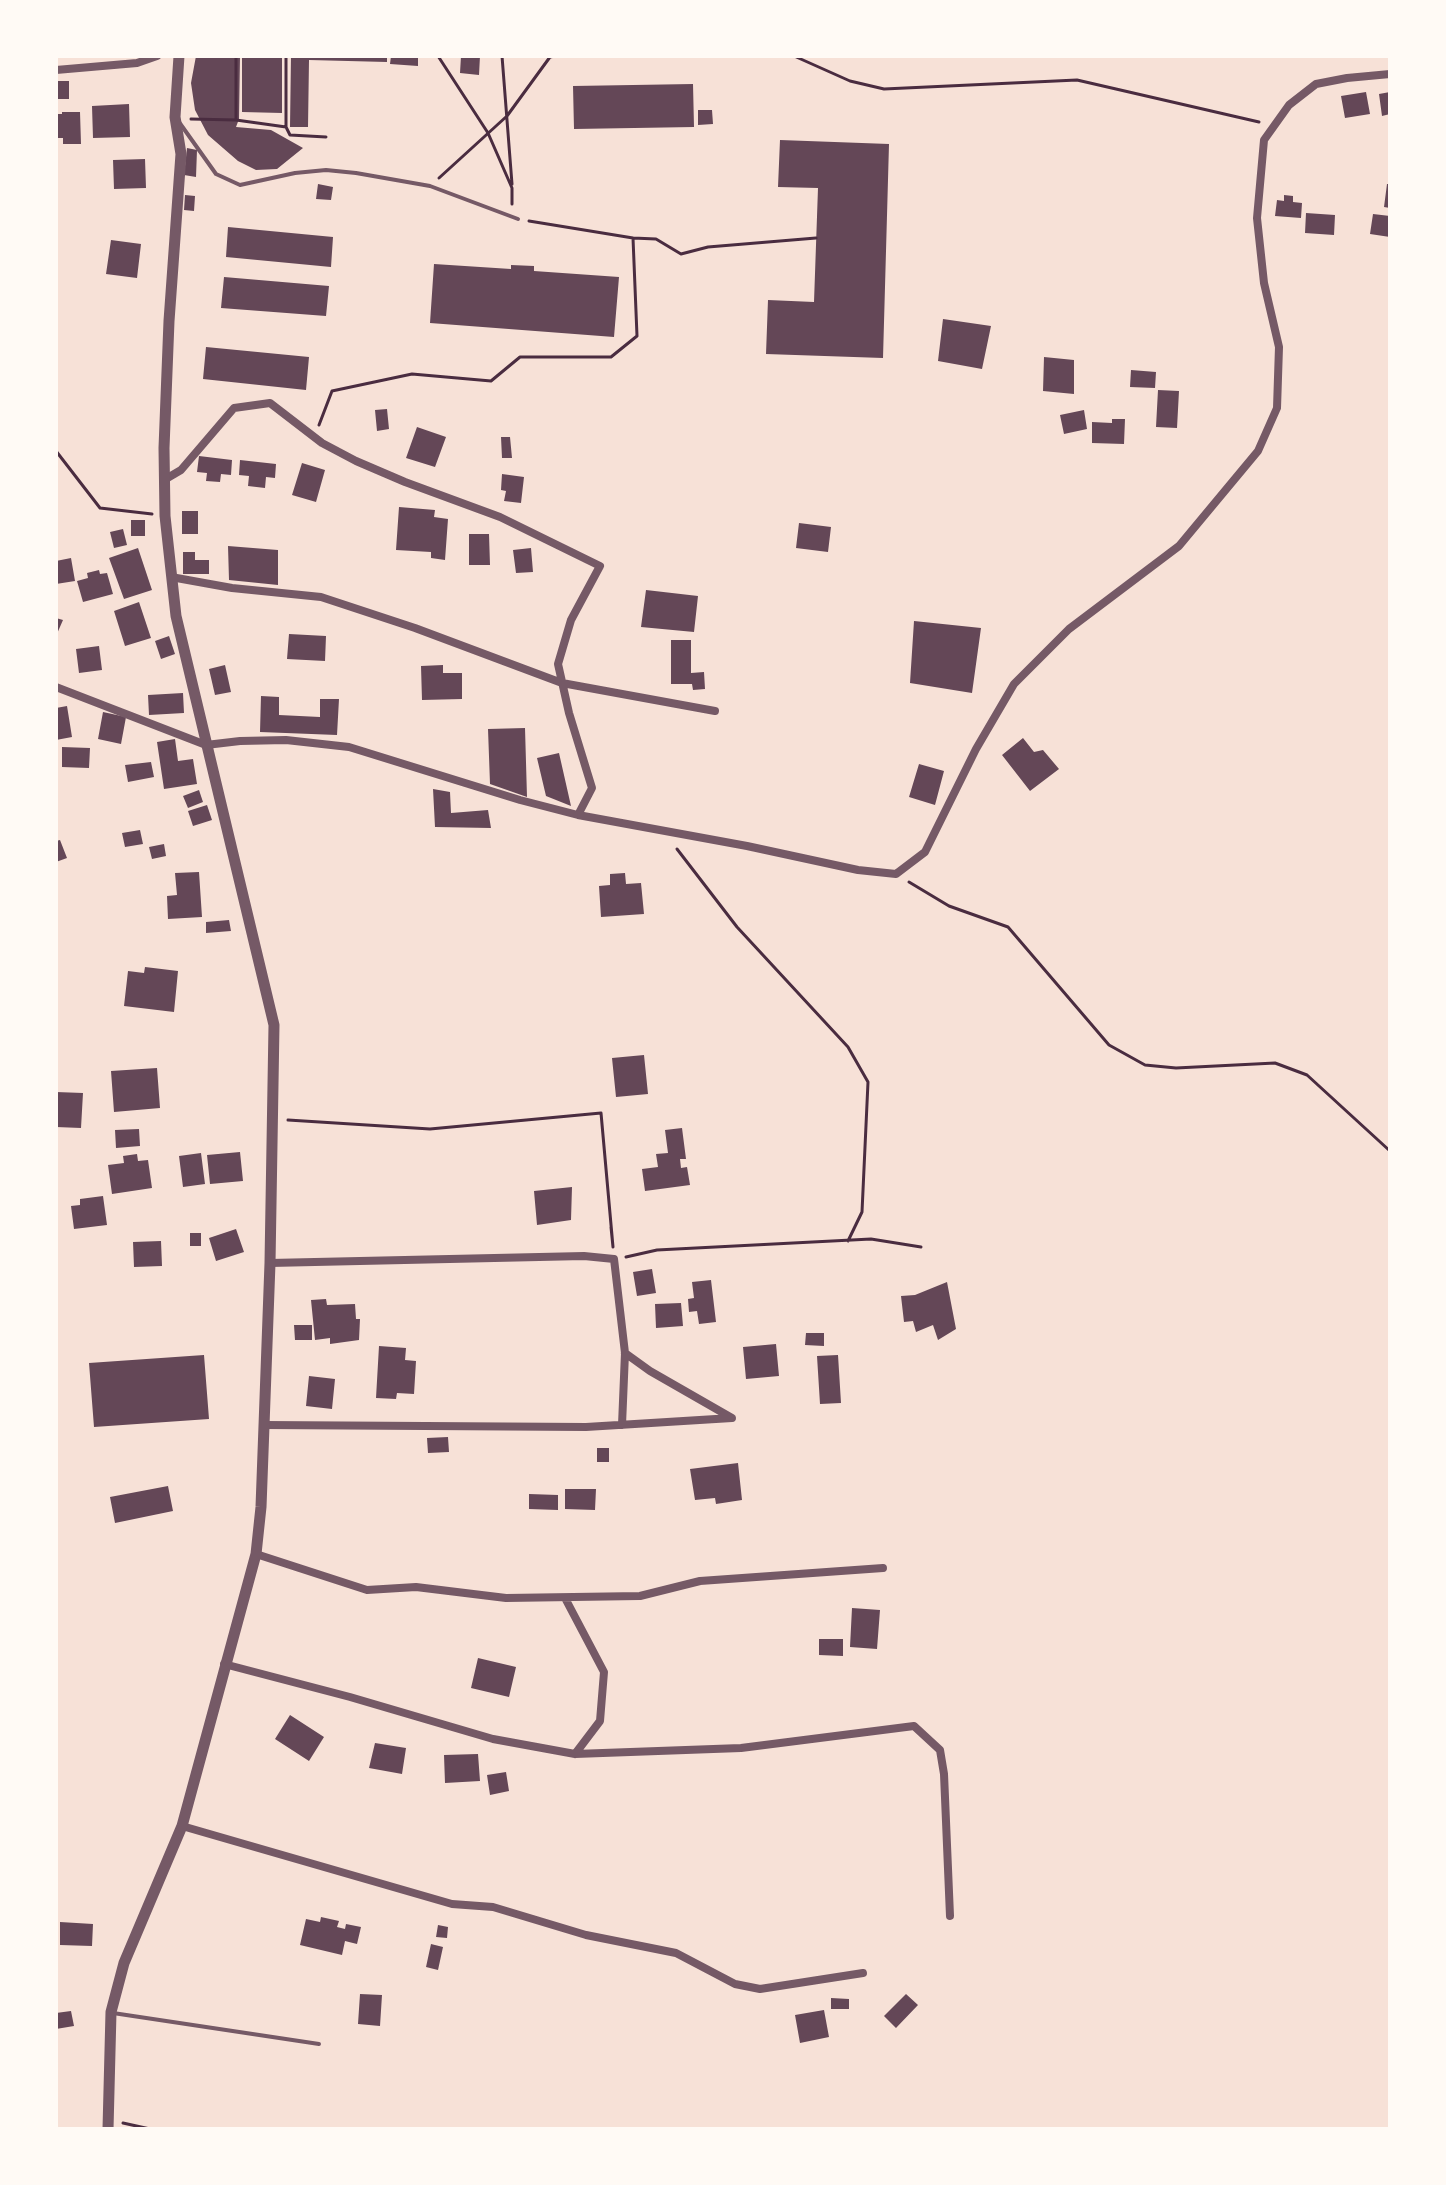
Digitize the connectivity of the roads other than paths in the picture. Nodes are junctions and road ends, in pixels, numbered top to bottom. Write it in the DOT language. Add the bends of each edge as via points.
graph roads {
  1 [pos="157,56"];
  2 [pos="179,56"];
  3 [pos="56,70"];
  4 [pos="1390,74"];
  5 [pos="175,117"];
  6 [pos="518,219"];
  7 [pos="164,480"];
  8 [pos="171,577"];
  9 [pos="562,683"];
  10 [pos="56,687"];
  11 [pos="715,711"];
  12 [pos="206,745"];
  13 [pos="578,815"];
  14 [pos="270,1263"];
  15 [pos="625,1353"];
  16 [pos="264,1425"];
  17 [pos="622,1425"];
  18 [pos="256,1554"];
  19 [pos="883,1568"];
  20 [pos="565,1598"];
  21 [pos="224,1664"];
  22 [pos="575,1754"];
  23 [pos="182,1826"];
  24 [pos="950,1916"];
  25 [pos="863,1973"];
  26 [pos="111,2012"];
  27 [pos="319,2044"];
  28 [pos="108,2124"];
  1 -- 3 [label="street" via="137,63"];
  2 -- 5 [label="street"];
  4 -- 13 [label="street" via="1316,84 1289,105 1264,140 1257,218 1264,283 1279,347 1277,408 1258,451 1179,546 1069,629 1014,684 925,852 896,874 858,870"];
  5 -- 6 [label="lane" via="216,174 240,185 295,173 356,173 430,186"];
  5 -- 7 [label="street" via="181,154"];
  7 -- 8 [label="street"];
  7 -- 9 [label="street" via="181,470 234,408 270,403 322,443 405,482 500,517 600,566 571,620 558,664"];
  8 -- 9 [label="street" via="321,597"];
  8 -- 12 [label="street"];
  9 -- 11 [label="street"];
  9 -- 13 [label="street" via="592,788"];
  10 -- 12 [label="street"];
  12 -- 13 [label="street" via="286,740 349,747"];
  12 -- 14 [label="street" via="274,1025"];
  14 -- 15 [label="street" via="614,1259"];
  14 -- 16 [label="street"];
  15 -- 17 [label="street"];
  15 -- 17 [label="street" via="732,1418"];
  16 -- 17 [label="street"];
  16 -- 18 [label="street"];
  18 -- 20 [label="street" via="367,1590 416,1587 506,1598"];
  18 -- 21 [label="street"];
  19 -- 20 [label="street" via="700,1581 640,1596"];
  20 -- 22 [label="street" via="604,1672 600,1721"];
  21 -- 22 [label="street" via="493,1739"];
  21 -- 23 [label="street"];
  22 -- 24 [label="street" via="741,1748 914,1726 940,1750"];
  23 -- 25 [label="street" via="452,1904 493,1907 586,1935 676,1953 735,1984 760,1989"];
  23 -- 26 [label="street" via="124,1963"];
  26 -- 27 [label="lane"];
  26 -- 28 [label="street"];
}
